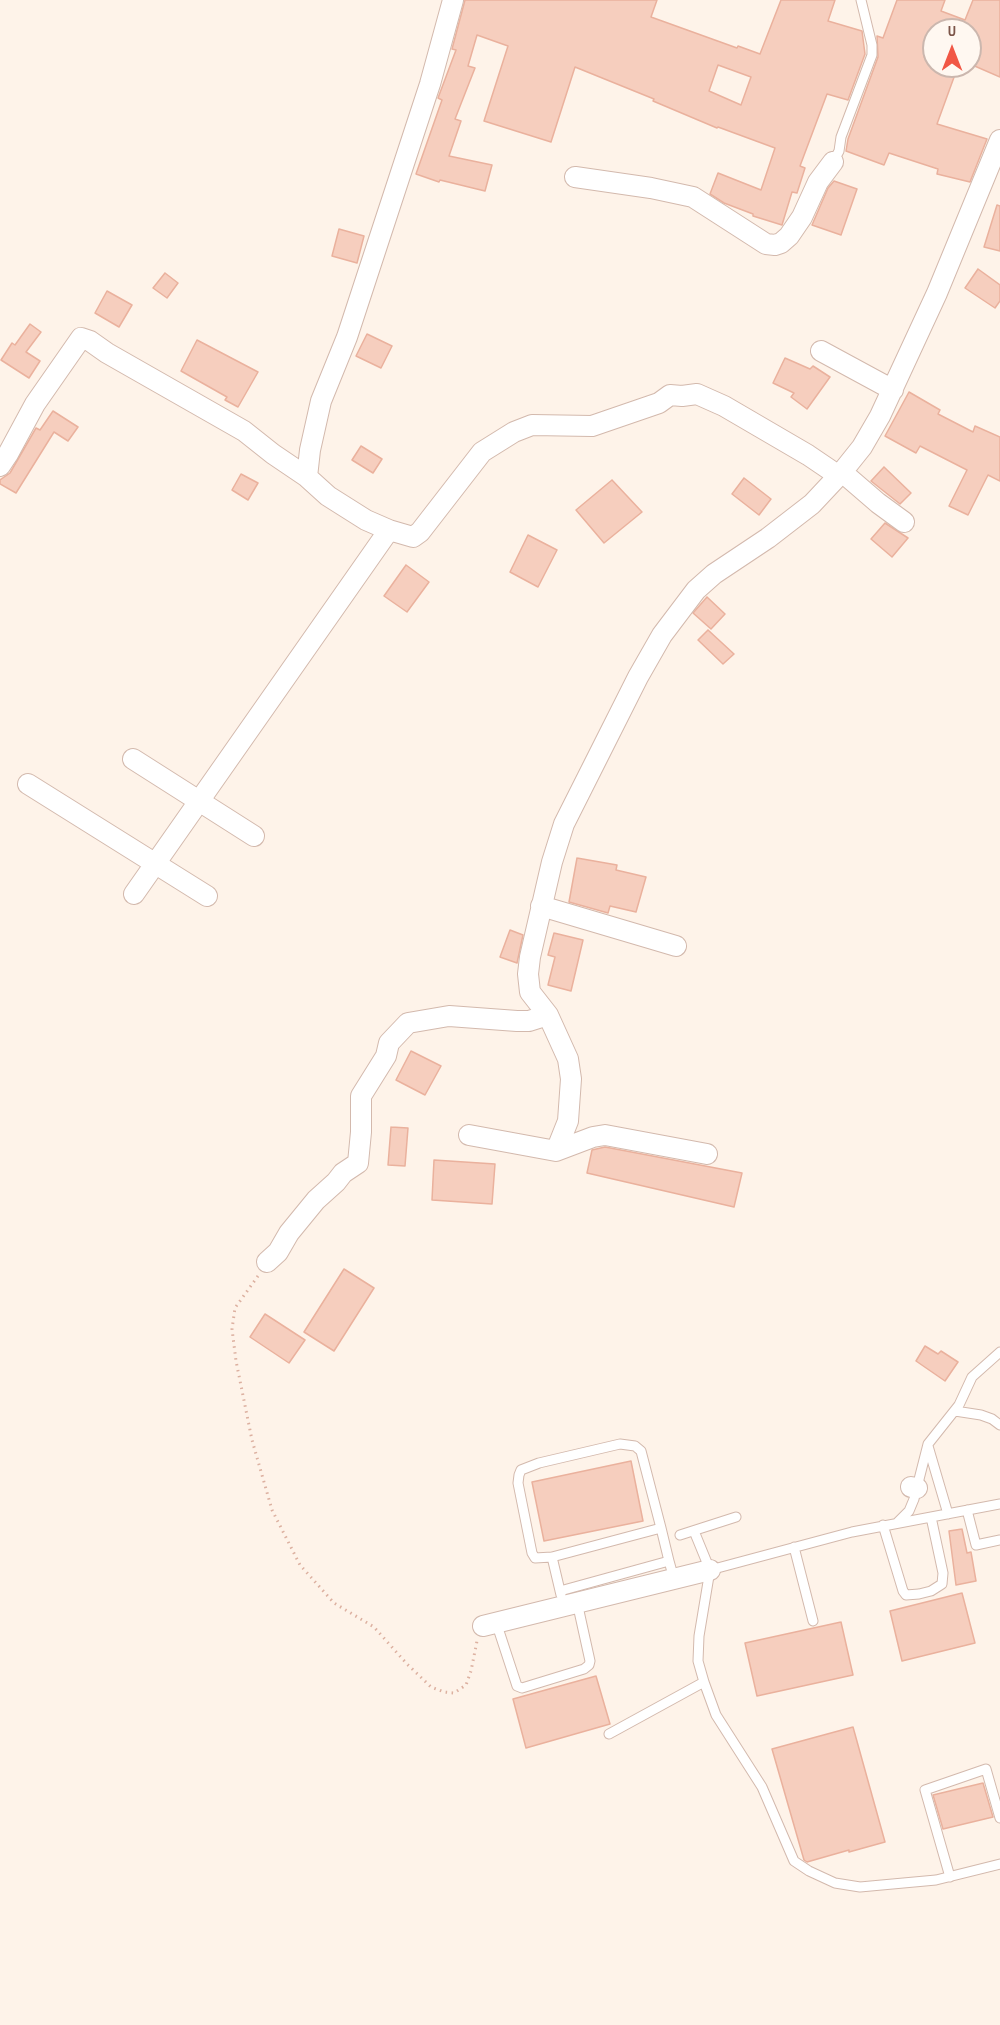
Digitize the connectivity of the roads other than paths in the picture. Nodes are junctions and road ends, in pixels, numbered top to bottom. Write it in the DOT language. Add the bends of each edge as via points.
graph roads {
  1 [pos="453,0"];
  2 [pos="861,0"];
  3 [pos="1000,140"];
  4 [pos="833,162"];
  5 [pos="575,177"];
  6 [pos="821,351"];
  7 [pos="893,390"];
  8 [pos="0,466"];
  9 [pos="841,474"];
  10 [pos="307,477"];
  11 [pos="904,522"];
  12 [pos="390,531"];
  13 [pos="133,759"];
  14 [pos="28,784"];
  15 [pos="200,801"];
  16 [pos="254,836"];
  17 [pos="156,864"];
  18 [pos="134,894"];
  19 [pos="207,896"];
  20 [pos="541,906"];
  21 [pos="676,946"];
  22 [pos="549,1015"];
  23 [pos="469,1136"];
  24 [pos="556,1150"];
  25 [pos="707,1154"];
  26 [pos="267,1262"];
  27 [pos="1000,1352"];
  28 [pos="955,1411"];
  29 [pos="1000,1425"];
  30 [pos="928,1444"];
  31 [pos="1000,1504"];
  32 [pos="968,1510"];
  33 [pos="948,1514"];
  34 [pos="931,1516"];
  35 [pos="736,1517"];
  36 [pos="897,1523"];
  37 [pos="883,1526"];
  38 [pos="661,1528"];
  39 [pos="694,1531"];
  40 [pos="680,1536"];
  41 [pos="1000,1540"];
  42 [pos="794,1547"];
  43 [pos="552,1557"];
  44 [pos="671,1570"];
  45 [pos="710,1570"];
  46 [pos="567,1600"];
  47 [pos="813,1621"];
  48 [pos="489,1624"];
  49 [pos="704,1682"];
  50 [pos="609,1734"];
  51 [pos="1000,1818"];
  52 [pos="1000,1864"];
  53 [pos="950,1877"];
  1 -- 10 [label="street" via="430,84 347,337 321,401"];
  2 -- 4 [label="lane" via="872,55"];
  3 -- 7 [label="street"];
  4 -- 5 [label="street" via="789,236 775,245 766,244 693,197"];
  6 -- 7 [label="street"];
  7 -- 9 [label="street" via="862,447"];
  8 -- 10 [label="street" via="35,404 81,338 244,431"];
  9 -- 11 [label="street"];
  9 -- 12 [label="street" via="724,406 697,394 670,395 659,403 592,426 532,425 514,432 482,453 420,532 413,537"];
  9 -- 20 [label="street" via="812,504 696,590 662,635 564,824"];
  10 -- 12 [label="street" via="328,496"];
  12 -- 15 [label="street"];
  13 -- 15 [label="street"];
  14 -- 17 [label="street"];
  15 -- 16 [label="street"];
  15 -- 17 [label="street"];
  17 -- 18 [label="street"];
  17 -- 19 [label="street"];
  20 -- 21 [label="street"];
  20 -- 22 [label="street" via="528,974 530,992"];
  22 -- 24 [label="street" via="568,1059 571,1079 568,1121"];
  22 -- 26 [label="street" via="529,1021 449,1016 408,1023 390,1043 361,1096 358,1163 316,1200"];
  23 -- 24 [label="street"];
  24 -- 25 [label="street" via="605,1135"];
  27 -- 28 [label="lane" via="972,1377"];
  28 -- 29 [label="lane" via="981,1415"];
  28 -- 30 [label="lane"];
  30 -- 33 [label="lane"];
  30 -- 36 [label="lane" via="909,1511"];
  31 -- 32 [label="lane"];
  32 -- 33 [label="lane"];
  32 -- 41 [label="lane" via="976,1545"];
  33 -- 34 [label="lane"];
  34 -- 36 [label="lane"];
  34 -- 37 [label="lane" via="942,1584 919,1594 903,1591"];
  35 -- 39 [label="lane"];
  36 -- 37 [label="lane"];
  37 -- 42 [label="lane"];
  38 -- 43 [label="lane"];
  38 -- 43 [label="lane" via="641,1451 635,1446 620,1444 539,1462 521,1470 518,1483 532,1553 535,1558"];
  38 -- 44 [label="lane"];
  39 -- 40 [label="lane"];
  39 -- 45 [label="lane"];
  42 -- 45 [label="lane"];
  42 -- 47 [label="lane"];
  43 -- 46 [label="lane"];
  44 -- 45 [label="street"];
  44 -- 46 [label="street"];
  45 -- 49 [label="lane" via="699,1636 698,1661"];
  46 -- 48 [label="street"];
  46 -- 48 [label="lane" via="590,1661 584,1669 522,1688 517,1686"];
  49 -- 50 [label="lane"];
  49 -- 53 [label="lane" via="716,1715 762,1787 794,1861 835,1883 860,1887"];
  51 -- 53 [label="lane" via="986,1770 925,1790"];
  52 -- 53 [label="lane"];
}
